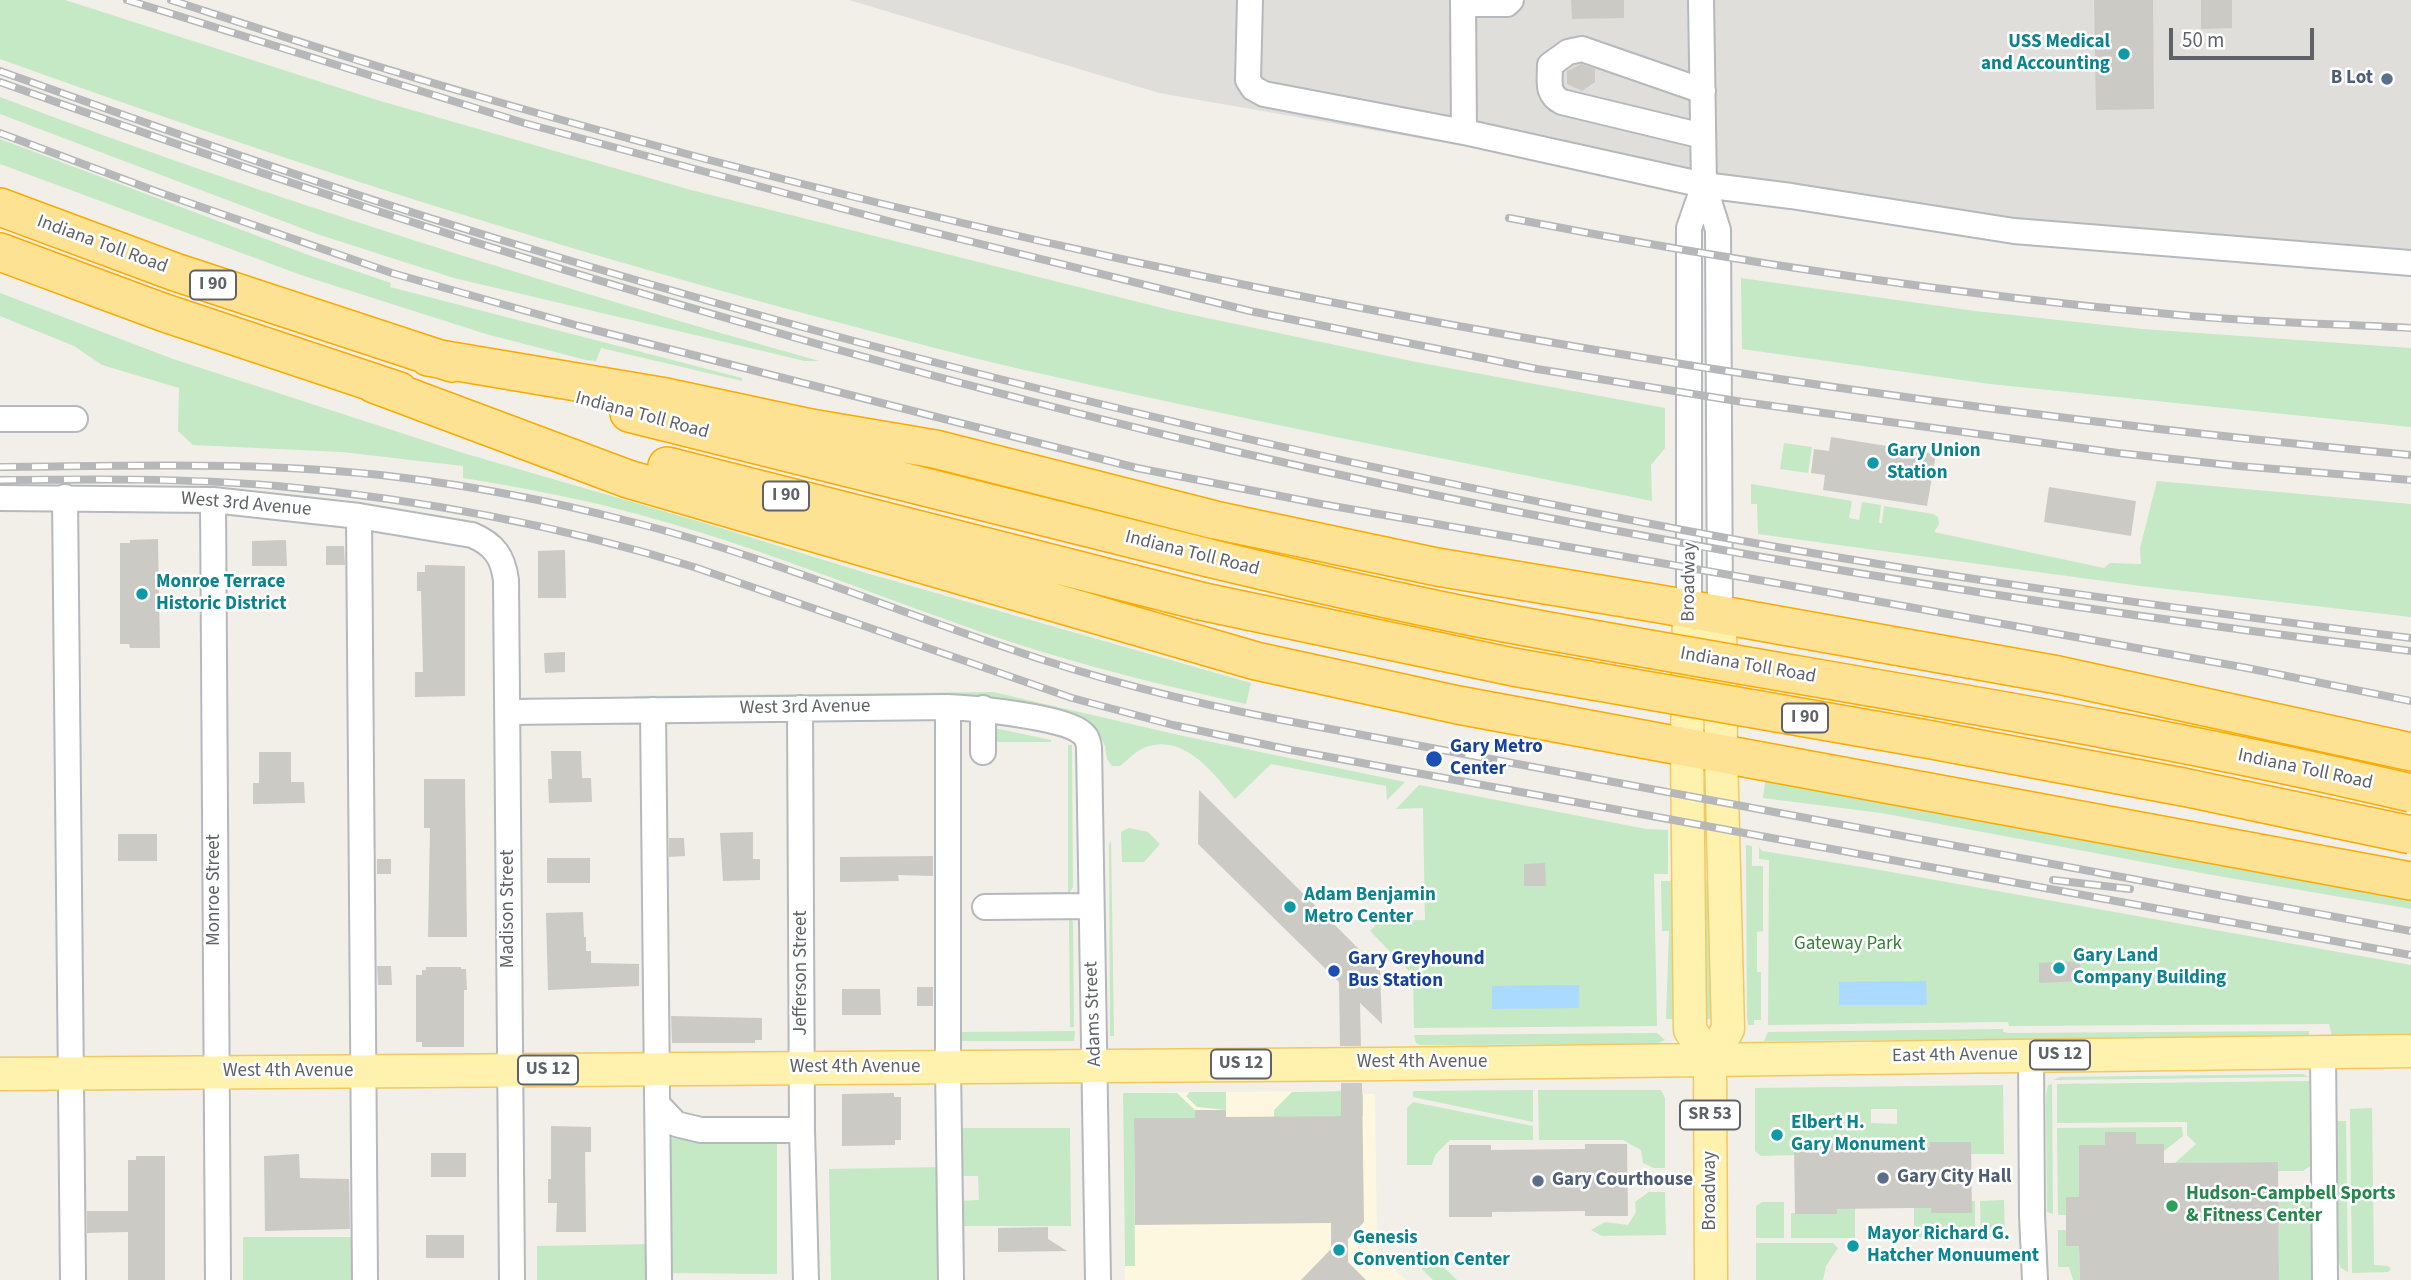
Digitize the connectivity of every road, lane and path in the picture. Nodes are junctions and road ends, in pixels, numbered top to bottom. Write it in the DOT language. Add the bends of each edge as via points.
graph roads {
  1 [pos="1250,0"];
  2 [pos="1511,0"];
  3 [pos="1701,0"];
  4 [pos="1463,2"];
  5 [pos="1703,91"];
  6 [pos="1464,132"];
  7 [pos="1703,136"];
  8 [pos="1704,185"];
  9 [pos="0,207"];
  10 [pos="0,252"];
  11 [pos="2411,263"];
  12 [pos="428,357"];
  13 [pos="374,384"];
  14 [pos="0,419"];
  15 [pos="75,419"];
  16 [pos="65,497"];
  17 [pos="0,498"];
  18 [pos="213,500"];
  19 [pos="359,516"];
  20 [pos="489,544"];
  21 [pos="1705,612"];
  22 [pos="948,707"];
  23 [pos="800,708"];
  24 [pos="983,708"];
  25 [pos="653,710"];
  26 [pos="508,712"];
  27 [pos="1089,747"];
  28 [pos="1704,750"];
  29 [pos="984,752"];
  30 [pos="2411,752"];
  31 [pos="2411,793"];
  32 [pos="2411,835"];
  33 [pos="2411,881"];
  34 [pos="1091,906"];
  35 [pos="985,907"];
  36 [pos="2411,1051"];
  37 [pos="2323,1052"];
  38 [pos="2031,1055"];
  39 [pos="1710,1060"];
  40 [pos="1096,1066"];
  41 [pos="948,1067"];
  42 [pos="802,1068"];
  43 [pos="658,1069"];
  44 [pos="511,1070"];
  45 [pos="365,1071"];
  46 [pos="216,1072"];
  47 [pos="71,1073"];
  48 [pos="0,1074"];
  49 [pos="658,1105"];
  50 [pos="802,1130"];
  51 [pos="72,1280"];
  52 [pos="218,1280"];
  53 [pos="365,1280"];
  54 [pos="512,1280"];
  55 [pos="659,1280"];
  56 [pos="806,1280"];
  57 [pos="951,1280"];
  58 [pos="1098,1280"];
  59 [pos="1712,1280"];
  60 [pos="2035,1280"];
  61 [pos="2325,1280"];
  1 -- 6 [label="street" via="1248,80 1253,88 1264,94"];
  2 -- 4 [label="street" via="1507,4"];
  3 -- 5 [label="street, Broadway"];
  4 -- 6 [label="street"];
  5 -- 7 [label="street, Broadway"];
  5 -- 7 [label="street" via="1582,49 1568,52 1550,65 1553,98"];
  6 -- 8 [label="street"];
  7 -- 8 [label="street, Broadway"];
  8 -- 11 [label="street" via="2014,231"];
  8 -- 21 [label="street, Broadway" via="1718,230"];
  9 -- 12 [label="highway, Indiana Toll Road / I 90"];
  10 -- 13 [label="highway, I 90"];
  12 -- 21 [label="highway" via="935,449 1215,520 1437,567"];
  12 -- 31 [label="highway, Indiana Toll Road / I 90, bridge" via="628,413 1364,595 2195,746"];
  13 -- 28 [label="highway" via="628,480 1256,661 1458,705"];
  13 -- 32 [label="highway, I 90, bridge" via="610,451 1200,601 1500,665 2183,787"];
  14 -- 15 [label="street"];
  16 -- 17 [label="street, West 3rd Avenue"];
  16 -- 18 [label="street, West 3rd Avenue"];
  16 -- 47 [label="street"];
  18 -- 19 [label="street, West 3rd Avenue"];
  18 -- 46 [label="street, Monroe Street"];
  19 -- 20 [label="street, West 3rd Avenue" via="472,535"];
  19 -- 45 [label="street"];
  20 -- 26 [label="street, Madison Street" via="504,567"];
  21 -- 28 [label="main road, Broadway"];
  21 -- 30 [label="highway" via="2058,675"];
  22 -- 23 [label="street, West 3rd Avenue"];
  22 -- 24 [label="street, West 3rd Avenue"];
  22 -- 41 [label="street"];
  23 -- 25 [label="street, West 3rd Avenue"];
  23 -- 42 [label="street, Jefferson Street"];
  24 -- 27 [label="street, West 3rd Avenue" via="1074,727 1086,737"];
  24 -- 29 [label="street"];
  25 -- 26 [label="street, West 3rd Avenue"];
  25 -- 43 [label="street"];
  26 -- 44 [label="street, Madison Street"];
  27 -- 34 [label="street, Adams Street"];
  28 -- 33 [label="highway"];
  28 -- 39 [label="main road, Broadway" via="1690,1030"];
  34 -- 35 [label="street"];
  34 -- 40 [label="street, Adams Street"];
  36 -- 37 [label="main road, East 4th Avenue / US 12"];
  37 -- 38 [label="main road, East 4th Avenue / US 12"];
  37 -- 61 [label="street"];
  38 -- 39 [label="main road, East 4th Avenue / US 12"];
  38 -- 60 [label="street"];
  39 -- 40 [label="main road, West 4th Avenue / US 12"];
  39 -- 59 [label="main road, Broadway / SR 53"];
  40 -- 41 [label="main road, West 4th Avenue / US 12"];
  40 -- 58 [label="street, Adams Street"];
  41 -- 42 [label="main road, West 4th Avenue / US 12"];
  41 -- 57 [label="street"];
  42 -- 43 [label="main road, West 4th Avenue / US 12"];
  42 -- 50 [label="street, Jefferson Street"];
  43 -- 44 [label="main road, West 4th Avenue / US 12"];
  43 -- 49 [label="street"];
  44 -- 45 [label="main road, West 4th Avenue / US 12"];
  44 -- 54 [label="street, Madison Street"];
  45 -- 46 [label="main road, West 4th Avenue / US 12"];
  45 -- 53 [label="street"];
  46 -- 47 [label="main road, West 4th Avenue / US 12"];
  46 -- 52 [label="street, Monroe Street"];
  47 -- 48 [label="main road, West 4th Avenue / US 12"];
  47 -- 51 [label="street"];
  49 -- 50 [label="street" via="676,1124 701,1130"];
  49 -- 55 [label="street"];
  50 -- 56 [label="street, Jefferson Street"];
}
